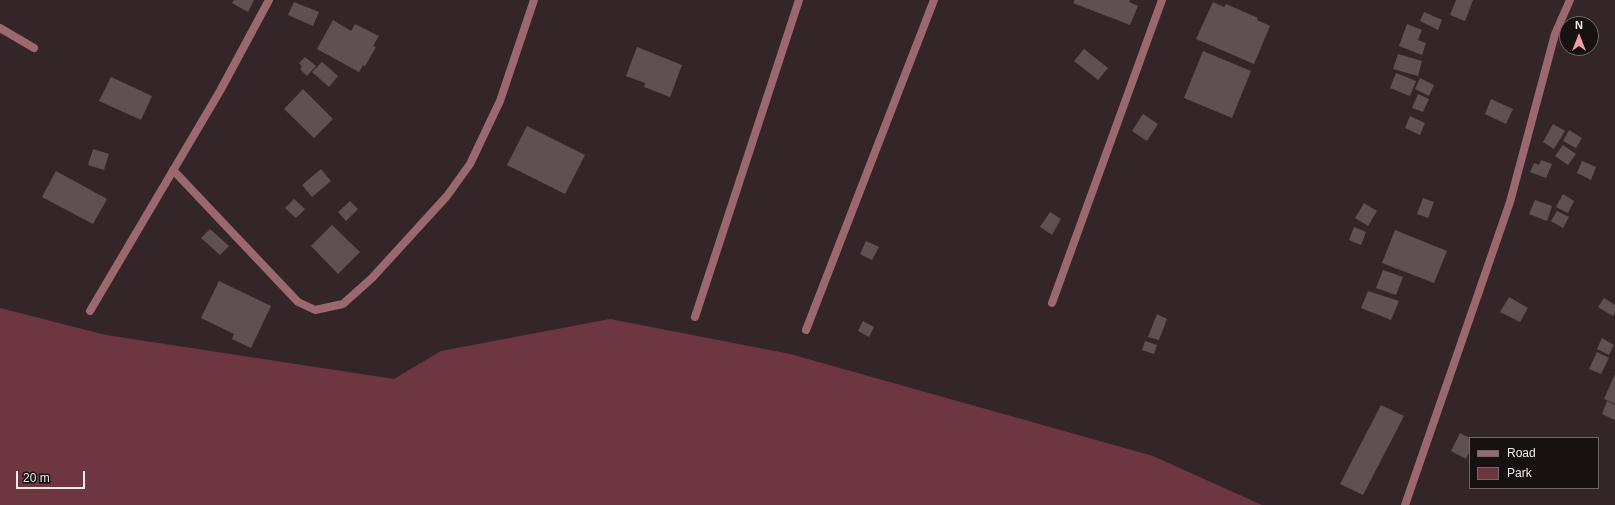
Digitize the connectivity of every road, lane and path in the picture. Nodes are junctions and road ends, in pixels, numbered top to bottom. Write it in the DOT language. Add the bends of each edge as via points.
graph roads {
  1 [pos="269,0"];
  2 [pos="534,0"];
  3 [pos="799,0"];
  4 [pos="934,0"];
  5 [pos="1162,0"];
  6 [pos="1570,0"];
  7 [pos="0,28"];
  8 [pos="34,48"];
  9 [pos="173,170"];
  10 [pos="1052,303"];
  11 [pos="90,311"];
  12 [pos="695,317"];
  13 [pos="806,330"];
  14 [pos="1405,505"];
  1 -- 9 [label="street" via="220,91"];
  2 -- 9 [label="street" via="500,101 470,164 447,196 372,278 343,304 316,310 298,302"];
  3 -- 12 [label="street"];
  4 -- 13 [label="street"];
  5 -- 10 [label="street"];
  6 -- 14 [label="street" via="1555,34 1510,202"];
  7 -- 8 [label="street"];
  9 -- 11 [label="street"];
}
